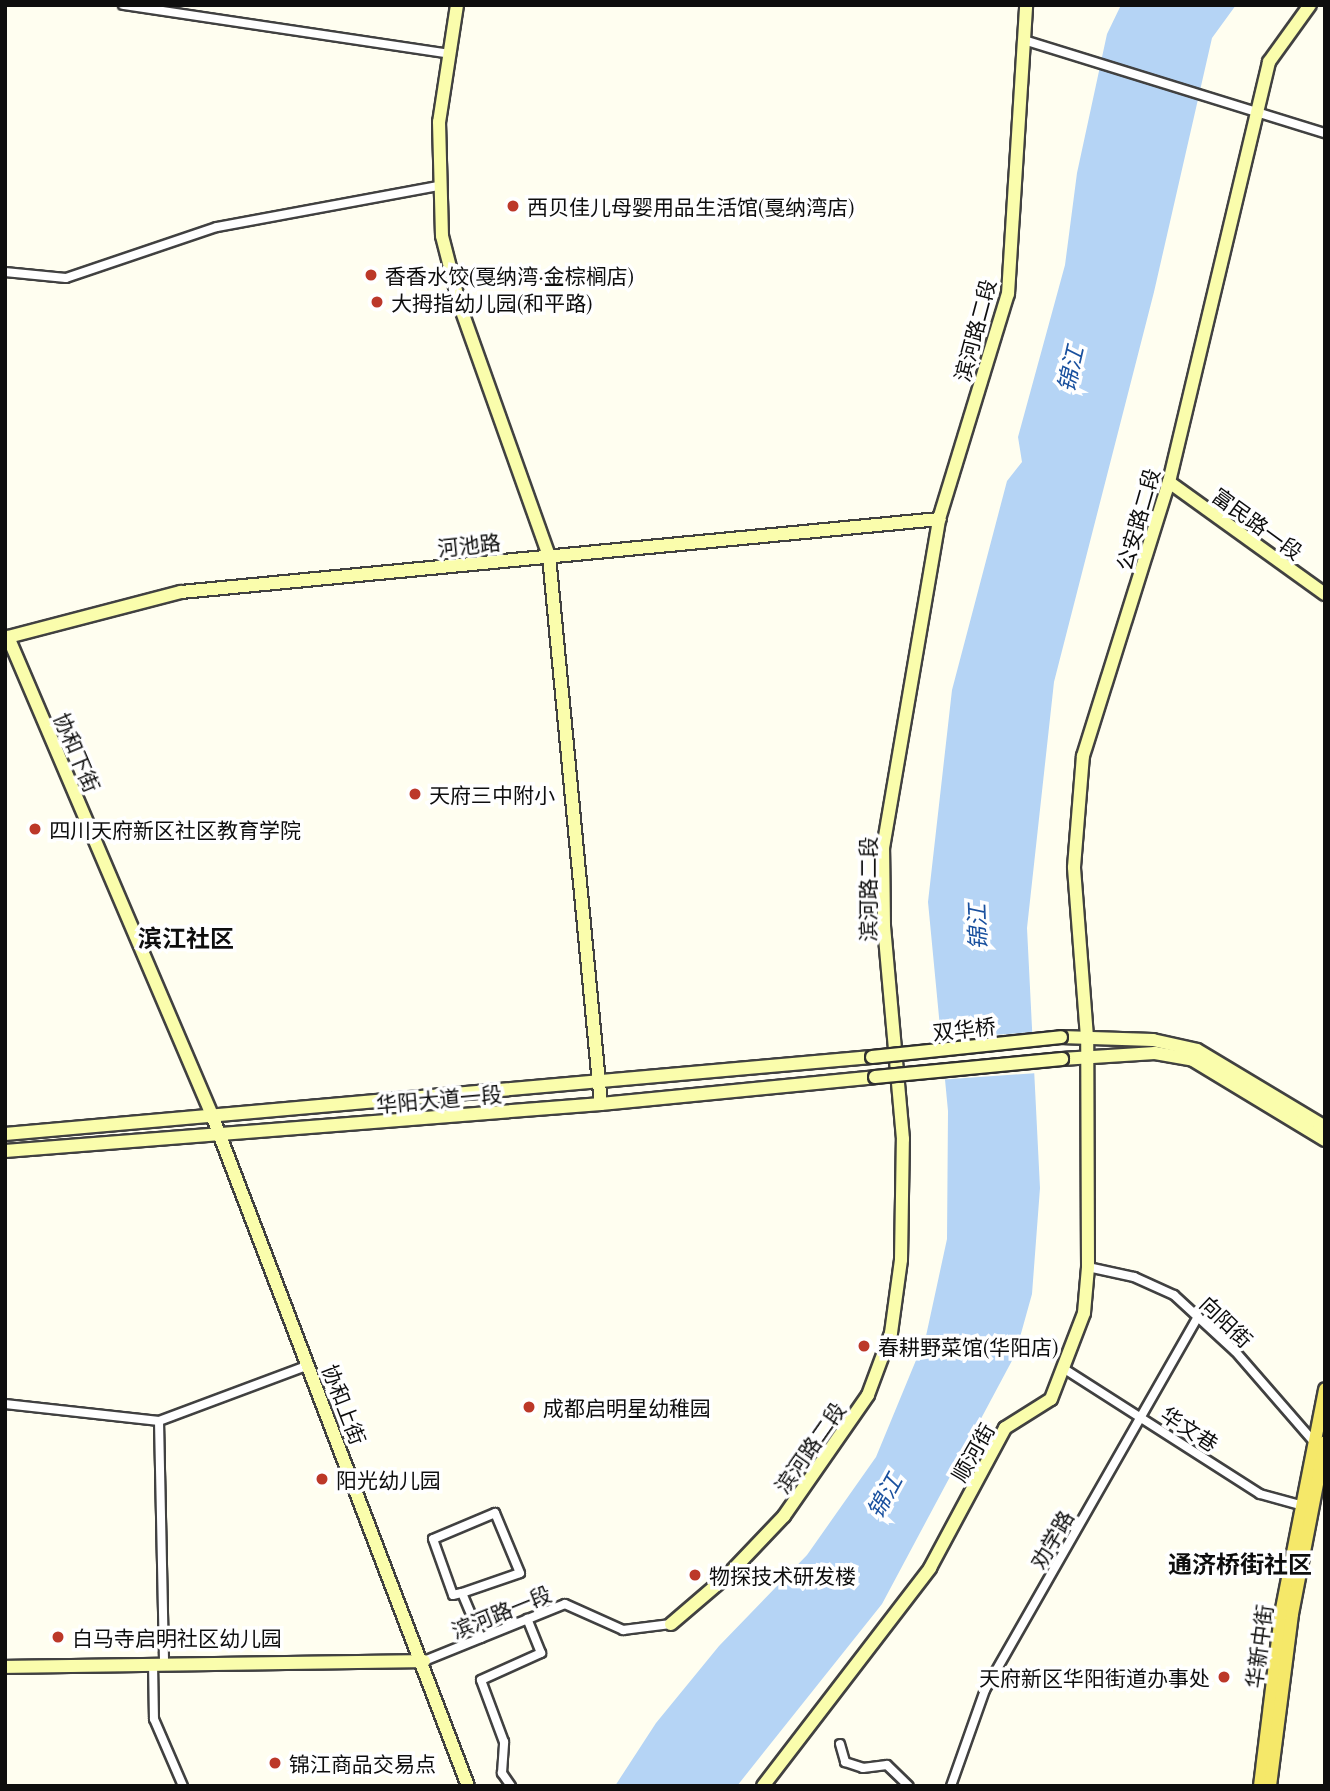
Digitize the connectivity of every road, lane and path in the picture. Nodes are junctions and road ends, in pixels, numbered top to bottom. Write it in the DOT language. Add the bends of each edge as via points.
graph roads {
  1 [pos="122,5"];
  2 [pos="457,5"];
  3 [pos="1026,5"];
  4 [pos="1310,5"];
  5 [pos="1024,40"];
  6 [pos="449,54"];
  7 [pos="1258,110"];
  8 [pos="1325,134"];
  9 [pos="438,186"];
  10 [pos="5,272"];
  11 [pos="1169,482"];
  12 [pos="939,519"];
  13 [pos="549,556"];
  14 [pos="1325,594"];
  15 [pos="7,633"];
  16 [pos="1087,1037"];
  17 [pos="872,1057"];
  18 [pos="1087,1058"];
  19 [pos="597,1081"];
  20 [pos="601,1104"];
  21 [pos="212,1115"];
  22 [pos="1325,1128"];
  23 [pos="5,1134"];
  24 [pos="220,1135"];
  25 [pos="1325,1140"];
  26 [pos="5,1151"];
  27 [pos="1088,1267"];
  28 [pos="1198,1317"];
  29 [pos="309,1365"];
  30 [pos="1066,1370"];
  31 [pos="1325,1389"];
  32 [pos="5,1404"];
  33 [pos="1140,1417"];
  34 [pos="159,1421"];
  35 [pos="1319,1442"];
  36 [pos="1300,1505"];
  37 [pos="462,1593"];
  38 [pos="527,1619"];
  39 [pos="671,1624"];
  40 [pos="481,1638"];
  41 [pos="424,1661"];
  42 [pos="158,1663"];
  43 [pos="5,1667"];
  44 [pos="840,1745"];
  45 [pos="183,1786"];
  46 [pos="468,1786"];
  47 [pos="511,1786"];
  48 [pos="763,1786"];
  49 [pos="909,1786"];
  50 [pos="951,1786"];
  51 [pos="1260,1786"];
  52 [pos="1270,1786"];
  1 -- 6 [label="street"];
  2 -- 6 [label="street"];
  3 -- 5 [label="street, 滨河路二段"];
  4 -- 7 [label="street, 公安路二段" via="1269,62"];
  5 -- 7 [label="street"];
  5 -- 12 [label="street, 滨河路二段" via="1008,294"];
  6 -- 9 [label="street" via="439,122"];
  7 -- 8 [label="street"];
  7 -- 11 [label="street, 公安路二段"];
  9 -- 10 [label="street" via="217,228 66,278"];
  9 -- 13 [label="street" via="442,236 460,306"];
  11 -- 14 [label="street, 富民路一段"];
  11 -- 16 [label="street, 公安路二段" via="1083,756 1073,867"];
  12 -- 13 [label="street, 河池路"];
  12 -- 39 [label="street, 滨河路二段" via="883,848 884,926 903,1139 901,1260 891,1333 868,1395 784,1516 727,1576"];
  13 -- 15 [label="street, 河池路" via="181,592"];
  13 -- 19 [label="street"];
  15 -- 21 [label="street, 协和下街"];
  16 -- 17 [label="street, 双华桥, bridge"];
  16 -- 18 [label="street, 公安路二段"];
  16 -- 22 [label="street, 双华桥" via="1153,1040 1197,1050"];
  17 -- 19 [label="street, 华阳大道一段"];
  18 -- 20 [label="street, 华阳大道一段, bridge"];
  18 -- 25 [label="street, 华阳大道一段" via="1155,1053 1194,1060"];
  18 -- 27 [label="street, 顺河街"];
  19 -- 20 [label="street"];
  19 -- 21 [label="street, 华阳大道一段"];
  20 -- 24 [label="street, 华阳大道一段"];
  21 -- 23 [label="street, 华阳大道一段"];
  21 -- 24 [label="street, 协和上街"];
  24 -- 26 [label="street, 华阳大道一段"];
  24 -- 29 [label="street, 协和上街"];
  27 -- 28 [label="street, 向阳街" via="1134,1277 1164,1291"];
  27 -- 30 [label="street, 顺河街" via="1084,1313"];
  28 -- 33 [label="street, 劝学路"];
  28 -- 35 [label="street, 向阳街"];
  29 -- 34 [label="street"];
  29 -- 41 [label="street, 协和上街"];
  30 -- 33 [label="street, 华文巷"];
  30 -- 48 [label="street, 顺河街" via="1051,1399 1005,1428 930,1568"];
  31 -- 35 [label="main road, 华新中街"];
  32 -- 34 [label="street"];
  33 -- 36 [label="street, 华文巷" via="1260,1494"];
  33 -- 50 [label="street, 劝学路" via="985,1690"];
  34 -- 42 [label="street"];
  35 -- 36 [label="main road, 华新中街"];
  35 -- 52 [label="main road, 华新中街"];
  36 -- 51 [label="main road, 华新中街"];
  37 -- 37 [label="street" via="453,1595 433,1539 495,1513 520,1573"];
  37 -- 40 [label="street"];
  38 -- 39 [label="street, 滨河路一段" via="565,1604 623,1630"];
  38 -- 40 [label="street, 滨河路一段"];
  38 -- 47 [label="street" via="541,1653 481,1680 503,1742 502,1773"];
  40 -- 41 [label="street, 滨河路一段"];
  41 -- 42 [label="street"];
  41 -- 46 [label="street, 协和上街"];
  42 -- 43 [label="street"];
  42 -- 45 [label="street" via="154,1719"];
  44 -- 49 [label="street" via="845,1762 863,1768 887,1765"];
}
